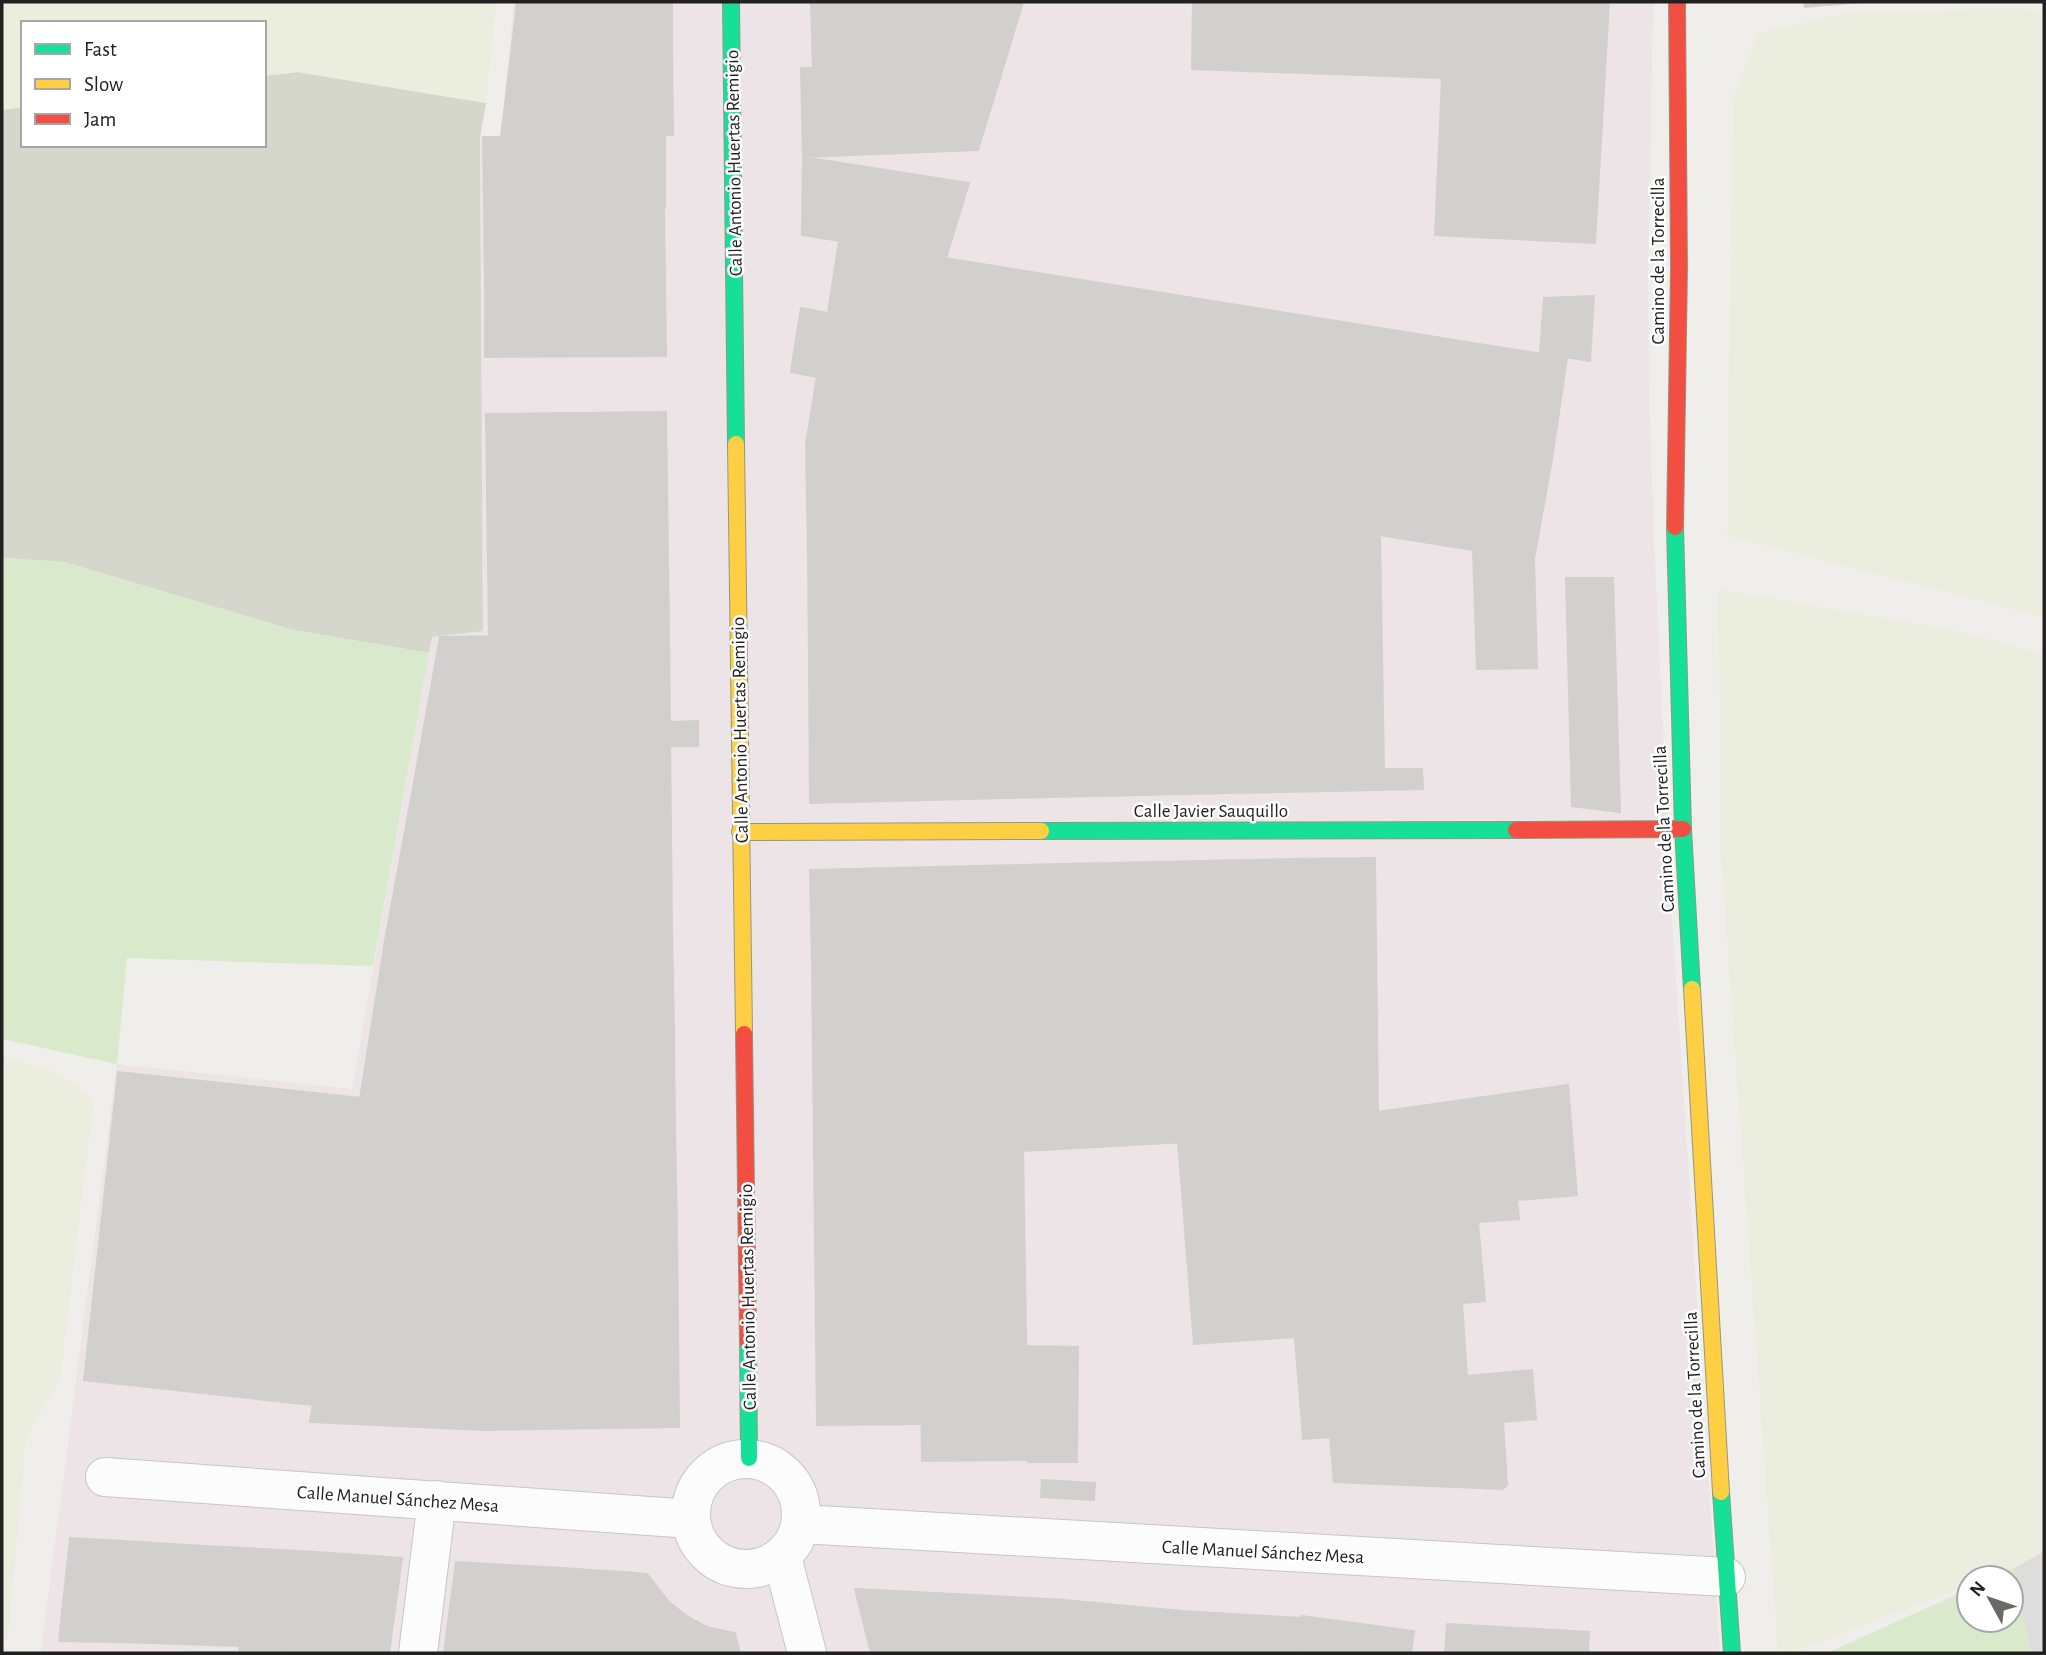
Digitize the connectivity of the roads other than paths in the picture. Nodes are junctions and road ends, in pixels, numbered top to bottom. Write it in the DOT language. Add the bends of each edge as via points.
graph roads {
  1 [pos="731,2"];
  2 [pos="1676,2"];
  3 [pos="1683,829"];
  4 [pos="740,832"];
  5 [pos="749,1458"];
  6 [pos="105,1477"];
  7 [pos="437,1500"];
  8 [pos="691,1519"];
  9 [pos="801,1524"];
  10 [pos="782,1557"];
  11 [pos="1726,1577"];
  12 [pos="418,1653"];
  13 [pos="807,1653"];
  14 [pos="1732,1653"];
  1 -- 4 [label="street, Calle Antonio Huertas Remigio"];
  2 -- 3 [label="street, Camino de la Torrecilla" via="1679,268 1674,560"];
  3 -- 4 [label="street, Calle Javier Sauquillo"];
  3 -- 11 [label="street, Camino de la Torrecilla"];
  4 -- 5 [label="street, Calle Antonio Huertas Remigio"];
  5 -- 8 [label="street" via="721,1464 708,1474 693,1498"];
  5 -- 9 [label="street" via="766,1461 794,1484 801,1503"];
  6 -- 7 [label="street, Calle Manuel Sánchez Mesa"];
  7 -- 8 [label="street, Calle Manuel Sánchez Mesa"];
  7 -- 12 [label="street"];
  8 -- 10 [label="street" via="695,1536 708,1555 722,1564 759,1568"];
  9 -- 10 [label="street" via="795,1542"];
  9 -- 11 [label="street, Calle Manuel Sánchez Mesa"];
  10 -- 13 [label="street"];
  11 -- 14 [label="street, Camino de la Torrecilla"];
}
